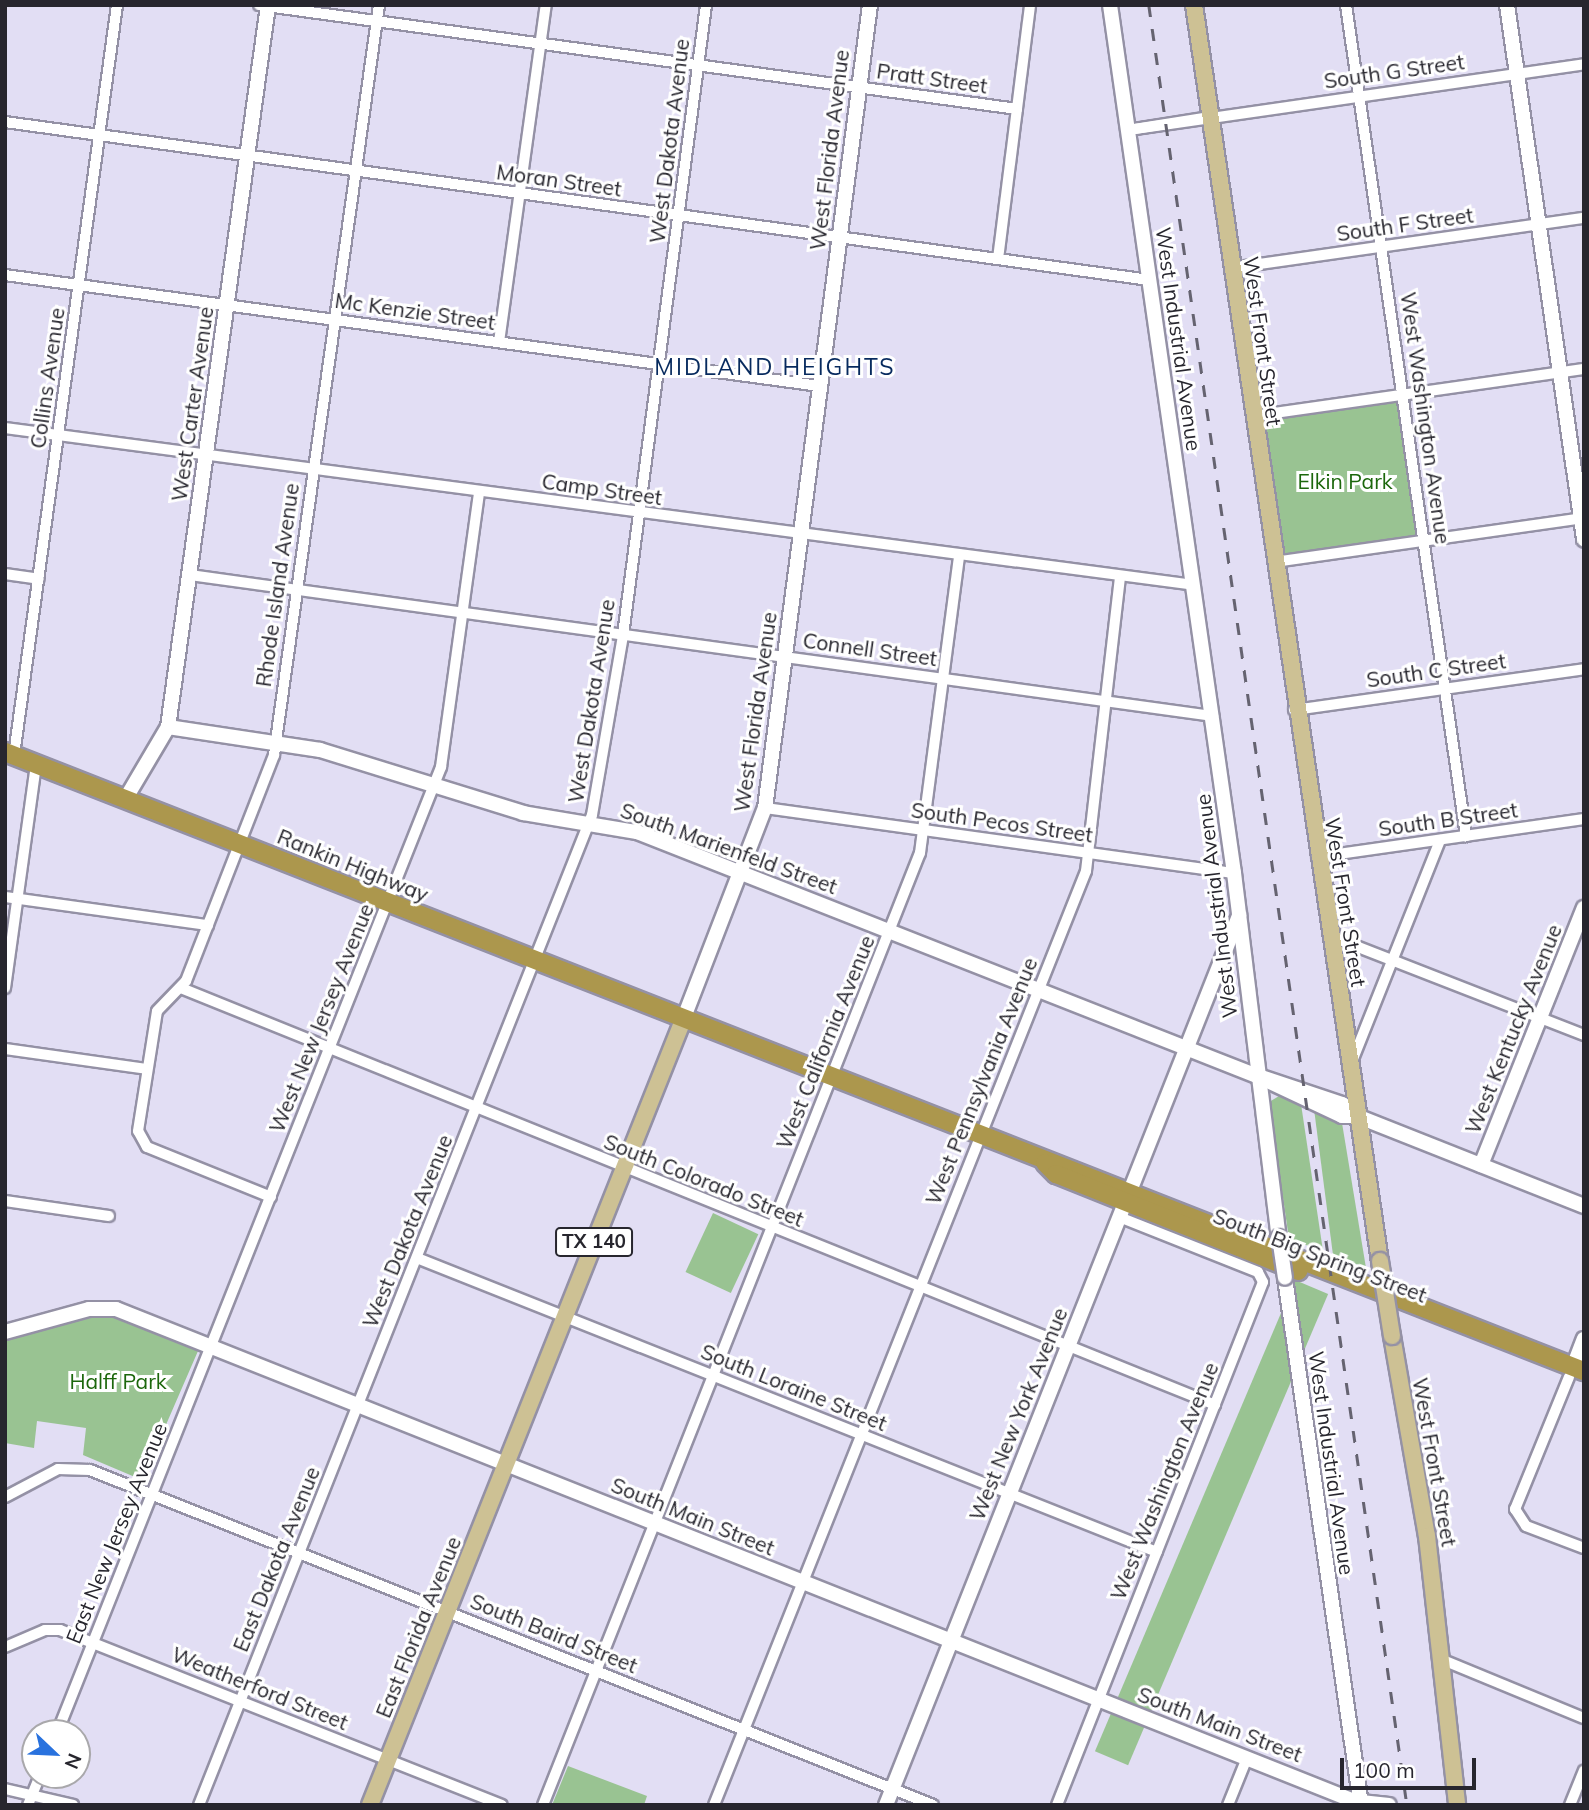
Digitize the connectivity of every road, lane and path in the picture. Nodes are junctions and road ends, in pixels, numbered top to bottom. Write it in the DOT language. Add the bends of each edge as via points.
graph roads {
  1 [pos="117,5"];
  2 [pos="379,5"];
  3 [pos="546,5"];
  4 [pos="706,5"];
  5 [pos="870,5"];
  6 [pos="1030,5"];
  7 [pos="1111,5"];
  8 [pos="1194,5"];
  9 [pos="1346,5"];
  10 [pos="1507,5"];
  11 [pos="265,6"];
  12 [pos="377,22"];
  13 [pos="541,44"];
  14 [pos="1584,64"];
  15 [pos="698,65"];
  16 [pos="1517,73"];
  17 [pos="859,88"];
  18 [pos="1359,96"];
  19 [pos="1017,108"];
  20 [pos="1210,117"];
  21 [pos="5,122"];
  22 [pos="1128,130"];
  23 [pos="99,136"];
  24 [pos="248,156"];
  25 [pos="357,171"];
  26 [pos="520,194"];
  27 [pos="678,216"];
  28 [pos="1584,218"];
  29 [pos="1539,225"];
  30 [pos="839,238"];
  31 [pos="1381,247"];
  32 [pos="998,259"];
  33 [pos="1231,268"];
  34 [pos="5,275"];
  35 [pos="1150,280"];
  36 [pos="79,285"];
  37 [pos="227,305"];
  38 [pos="333,319"];
  39 [pos="499,342"];
  40 [pos="659,364"];
  41 [pos="1584,369"];
  42 [pos="1560,372"];
  43 [pos="820,386"];
  44 [pos="1403,395"];
  45 [pos="1253,416"];
  46 [pos="5,428"];
  47 [pos="58,435"];
  48 [pos="206,455"];
  49 [pos="312,469"];
  50 [pos="479,492"];
  51 [pos="639,513"];
  52 [pos="1582,518"];
  53 [pos="800,535"];
  54 [pos="1584,540"];
  55 [pos="1424,541"];
  56 [pos="959,555"];
  57 [pos="1274,562"];
  58 [pos="5,574"];
  59 [pos="190,575"];
  60 [pos="1120,576"];
  61 [pos="38,579"];
  62 [pos="1194,585"];
  63 [pos="294,590"];
  64 [pos="462,613"];
  65 [pos="623,635"];
  66 [pos="784,657"];
  67 [pos="1584,669"];
  68 [pos="944,679"];
  69 [pos="1445,689"];
  70 [pos="1107,701"];
  71 [pos="1294,710"];
  72 [pos="1213,716"];
  73 [pos="168,727"];
  74 [pos="275,743"];
  75 [pos="10,754"];
  76 [pos="36,764"];
  77 [pos="434,786"];
  78 [pos="126,798"];
  79 [pos="765,808"];
  80 [pos="1584,819"];
  81 [pos="589,824"];
  82 [pos="925,831"];
  83 [pos="1465,836"];
  84 [pos="1440,840"];
  85 [pos="240,844"];
  86 [pos="1089,853"];
  87 [pos="1317,857"];
  88 [pos="743,872"];
  89 [pos="1234,873"];
  90 [pos="5,897"];
  91 [pos="19,899"];
  92 [pos="388,903"];
  93 [pos="1584,908"];
  94 [pos="1239,913"];
  95 [pos="208,925"];
  96 [pos="890,930"];
  97 [pos="1329,935"];
  98 [pos="1392,960"];
  99 [pos="535,961"];
  100 [pos="5,988"];
  101 [pos="181,988"];
  102 [pos="1037,990"];
  103 [pos="1540,1018"];
  104 [pos="683,1020"];
  105 [pos="1584,1035"];
  106 [pos="1186,1048"];
  107 [pos="5,1049"];
  108 [pos="329,1051"];
  109 [pos="1350,1066"];
  110 [pos="147,1069"];
  111 [pos="1257,1076"];
  112 [pos="831,1078"];
  113 [pos="477,1110"];
  114 [pos="1357,1116"];
  115 [pos="979,1137"];
  116 [pos="1481,1165"];
  117 [pos="624,1169"];
  118 [pos="271,1197"];
  119 [pos="5,1201"];
  120 [pos="1125,1204"];
  121 [pos="1584,1206"];
  122 [pos="109,1216"];
  123 [pos="772,1227"];
  124 [pos="417,1258"];
  125 [pos="1262,1276"];
  126 [pos="919,1287"];
  127 [pos="565,1317"];
  128 [pos="5,1332"];
  129 [pos="1584,1339"];
  130 [pos="1068,1345"];
  131 [pos="211,1347"];
  132 [pos="1577,1374"];
  133 [pos="713,1376"];
  134 [pos="1215,1405"];
  135 [pos="358,1406"];
  136 [pos="861,1435"];
  137 [pos="506,1465"];
  138 [pos="1009,1493"];
  139 [pos="152,1495"];
  140 [pos="5,1497"];
  141 [pos="654,1524"];
  142 [pos="1584,1548"];
  143 [pos="1157,1552"];
  144 [pos="300,1553"];
  145 [pos="802,1582"];
  146 [pos="447,1612"];
  147 [pos="951,1641"];
  148 [pos="93,1643"];
  149 [pos="5,1647"];
  150 [pos="1443,1660"];
  151 [pos="596,1671"];
  152 [pos="1098,1699"];
  153 [pos="241,1702"];
  154 [pos="1584,1718"];
  155 [pos="63,1719"];
  156 [pos="743,1730"];
  157 [pos="1247,1758"];
  158 [pos="388,1760"];
  159 [pos="1584,1771"];
  160 [pos="5,1789"];
  161 [pos="35,1789"];
  162 [pos="892,1789"];
  163 [pos="33,1793"];
  164 [pos="1362,1804"];
  165 [pos="28,1805"];
  166 [pos="73,1805"];
  167 [pos="200,1805"];
  168 [pos="370,1805"];
  169 [pos="502,1805"];
  170 [pos="543,1805"];
  171 [pos="714,1805"];
  172 [pos="886,1805"];
  173 [pos="933,1805"];
  174 [pos="1057,1805"];
  175 [pos="1228,1805"];
  176 [pos="1389,1805"];
  177 [pos="1457,1805"];
  178 [pos="1570,1805"];
  1 -- 23 [label="street, Collins Avenue"];
  2 -- 12 [label="street, Rhode Island Avenue"];
  3 -- 13 [label="street"];
  4 -- 15 [label="street, West Dakota Avenue"];
  5 -- 17 [label="street, West Florida Avenue"];
  6 -- 19 [label="street"];
  7 -- 22 [label="street, West Industrial Avenue"];
  8 -- 20 [label="main road, West Front Street"];
  9 -- 18 [label="street, West Washington Avenue"];
  10 -- 16 [label="street"];
  11 -- 12 [label="street, Pratt Street"];
  11 -- 24 [label="street, West Carter Avenue"];
  12 -- 13 [label="street, Pratt Street"];
  12 -- 25 [label="street, Rhode Island Avenue"];
  13 -- 15 [label="street, Pratt Street"];
  13 -- 26 [label="street"];
  14 -- 16 [label="street, South G Street"];
  15 -- 17 [label="street, Pratt Street"];
  15 -- 27 [label="street, West Dakota Avenue"];
  16 -- 18 [label="street, South G Street"];
  16 -- 29 [label="street"];
  17 -- 19 [label="street, Pratt Street"];
  17 -- 30 [label="street, West Florida Avenue"];
  18 -- 20 [label="street, South G Street"];
  18 -- 31 [label="street, West Washington Avenue"];
  19 -- 32 [label="street"];
  20 -- 22 [label="street, South G Street"];
  20 -- 33 [label="main road, West Front Street"];
  21 -- 23 [label="street, Moran Street"];
  22 -- 35 [label="street, West Industrial Avenue"];
  23 -- 24 [label="street, Moran Street"];
  23 -- 36 [label="street, Collins Avenue"];
  24 -- 25 [label="street, Moran Street"];
  24 -- 37 [label="street, West Carter Avenue"];
  25 -- 26 [label="street, Moran Street"];
  25 -- 38 [label="street, Rhode Island Avenue"];
  26 -- 27 [label="street, Moran Street"];
  26 -- 39 [label="street"];
  27 -- 30 [label="street, Moran Street"];
  27 -- 40 [label="street, West Dakota Avenue"];
  28 -- 29 [label="street, South F Street"];
  29 -- 31 [label="street, South F Street"];
  29 -- 42 [label="street"];
  30 -- 32 [label="street, Moran Street"];
  30 -- 43 [label="street, West Florida Avenue"];
  31 -- 33 [label="street, South F Street"];
  31 -- 44 [label="street, West Washington Avenue"];
  32 -- 35 [label="street, Moran Street"];
  33 -- 45 [label="main road, West Front Street"];
  34 -- 36 [label="street, Mc Kenzie Street"];
  35 -- 62 [label="street, West Industrial Avenue"];
  36 -- 37 [label="street, Mc Kenzie Street"];
  36 -- 47 [label="street, Collins Avenue"];
  37 -- 38 [label="street, Mc Kenzie Street"];
  37 -- 48 [label="street, West Carter Avenue"];
  38 -- 39 [label="street, Mc Kenzie Street"];
  38 -- 49 [label="street, Rhode Island Avenue"];
  39 -- 40 [label="street, Mc Kenzie Street"];
  40 -- 43 [label="street, Mc Kenzie Street"];
  40 -- 51 [label="street, West Dakota Avenue"];
  41 -- 42 [label="street"];
  42 -- 44 [label="street"];
  42 -- 52 [label="street"];
  43 -- 53 [label="street, West Florida Avenue"];
  44 -- 45 [label="street"];
  44 -- 55 [label="street, West Washington Avenue"];
  45 -- 57 [label="main road, West Front Street"];
  46 -- 47 [label="street, Camp Street"];
  47 -- 48 [label="street, Camp Street"];
  47 -- 61 [label="street, Collins Avenue"];
  48 -- 49 [label="street, Camp Street"];
  48 -- 59 [label="street, West Carter Avenue"];
  49 -- 50 [label="street, Camp Street"];
  49 -- 63 [label="street, Rhode Island Avenue"];
  50 -- 51 [label="street, Camp Street"];
  50 -- 64 [label="street, West New Jersey Avenue"];
  51 -- 53 [label="street, Camp Street"];
  51 -- 65 [label="street, West Dakota Avenue"];
  52 -- 54 [label="street"];
  52 -- 55 [label="street"];
  53 -- 56 [label="street, Camp Street"];
  53 -- 66 [label="street, West Florida Avenue"];
  55 -- 57 [label="street"];
  55 -- 69 [label="street, West Washington Avenue"];
  56 -- 60 [label="street, Camp Street"];
  56 -- 68 [label="street, West California Avenue"];
  57 -- 71 [label="main road, West Front Street"];
  58 -- 61 [label="street"];
  59 -- 63 [label="street, Connell Street"];
  59 -- 73 [label="street, West Carter Avenue"];
  60 -- 62 [label="street, Camp Street"];
  60 -- 70 [label="street, West Pennsylvania Avenue"];
  61 -- 75 [label="street, Collins Avenue"];
  62 -- 72 [label="street, West Industrial Avenue"];
  63 -- 64 [label="street, Connell Street"];
  63 -- 74 [label="street, Rhode Island Avenue"];
  64 -- 65 [label="street, Connell Street"];
  64 -- 77 [label="street, West New Jersey Avenue"];
  65 -- 66 [label="street, Connell Street"];
  65 -- 81 [label="street, West Dakota Avenue"];
  66 -- 68 [label="street, Connell Street"];
  66 -- 79 [label="street, West Florida Avenue"];
  67 -- 69 [label="street, South C Street"];
  68 -- 70 [label="street, Connell Street"];
  68 -- 82 [label="street, West California Avenue"];
  69 -- 71 [label="street, South C Street"];
  69 -- 83 [label="street, West Washington Avenue"];
  70 -- 72 [label="street, Connell Street"];
  70 -- 86 [label="street, West Pennsylvania Avenue"];
  71 -- 87 [label="main road, West Front Street"];
  72 -- 89 [label="street, West Industrial Avenue"];
  73 -- 74 [label="street, South Marienfeld Street"];
  73 -- 78 [label="street, West Carter Avenue"];
  74 -- 77 [label="street, South Marienfeld Street" via="332,753"];
  74 -- 85 [label="street, Rhode Island Avenue"];
  75 -- 76 [label="highway, Rankin Highway"];
  76 -- 78 [label="highway, Rankin Highway"];
  76 -- 91 [label="street"];
  77 -- 81 [label="street, South Marienfeld Street" via="543,818"];
  77 -- 92 [label="street, West New Jersey Avenue"];
  78 -- 85 [label="highway, Rankin Highway"];
  79 -- 82 [label="street, South Pecos Street"];
  79 -- 88 [label="street, West Florida Avenue"];
  80 -- 83 [label="street, South B Street"];
  81 -- 88 [label="street, South Marienfeld Street" via="628,829"];
  81 -- 99 [label="street, West Dakota Avenue"];
  82 -- 86 [label="street, South Pecos Street"];
  82 -- 96 [label="street, West California Avenue"];
  83 -- 84 [label="street, South B Street"];
  84 -- 87 [label="street, South B Street"];
  84 -- 98 [label="street"];
  85 -- 92 [label="highway, Rankin Highway"];
  85 -- 95 [label="street, Rhode Island Avenue"];
  86 -- 89 [label="street, South Pecos Street"];
  86 -- 102 [label="street, West Pennsylvania Avenue"];
  87 -- 97 [label="main road, West Front Street"];
  88 -- 96 [label="street, South Marienfeld Street"];
  88 -- 104 [label="street, West Florida Avenue"];
  89 -- 94 [label="street, West Industrial Avenue"];
  90 -- 91 [label="street"];
  91 -- 95 [label="street"];
  91 -- 100 [label="street"];
  92 -- 99 [label="highway, Rankin Highway"];
  92 -- 108 [label="street, West New Jersey Avenue"];
  93 -- 103 [label="street, West Kentucky Avenue"];
  94 -- 106 [label="street, West New York Avenue"];
  94 -- 111 [label="street, West Industrial Avenue"];
  95 -- 101 [label="street, Rhode Island Avenue"];
  96 -- 102 [label="street, South Marienfeld Street"];
  96 -- 112 [label="street, West California Avenue"];
  97 -- 98 [label="street"];
  97 -- 109 [label="main road, West Front Street"];
  98 -- 103 [label="street"];
  98 -- 109 [label="street"];
  99 -- 104 [label="highway, Rankin Highway"];
  99 -- 113 [label="street, West Dakota Avenue"];
  101 -- 108 [label="street, South Colorado Street"];
  101 -- 110 [label="street, Rhode Island Avenue" via="157,1011"];
  102 -- 106 [label="street, South Marienfeld Street"];
  102 -- 115 [label="street, West Pennsylvania Avenue"];
  103 -- 105 [label="street"];
  103 -- 116 [label="street, West Kentucky Avenue"];
  104 -- 112 [label="highway, South Big Spring Street"];
  104 -- 117 [label="main road, West Florida Avenue / TX 140"];
  106 -- 111 [label="street, South Marienfeld Street"];
  106 -- 120 [label="street, West New York Avenue"];
  107 -- 110 [label="street"];
  108 -- 113 [label="street, South Colorado Street"];
  108 -- 118 [label="street, West New Jersey Avenue"];
  109 -- 114 [label="main road, West Front Street"];
  110 -- 118 [label="street, Rhode Island Avenue" via="142,1143"];
  111 -- 114 [label="street, South Marienfeld Street" via="1342,1104"];
  111 -- 164 [label="street, West Industrial Avenue, bridge"];
  112 -- 115 [label="highway, South Big Spring Street"];
  112 -- 123 [label="street, West California Avenue"];
  113 -- 117 [label="street, South Colorado Street"];
  113 -- 124 [label="street, West Dakota Avenue"];
  114 -- 116 [label="street, South Marienfeld Street"];
  114 -- 150 [label="main road, West Front Street, bridge"];
  115 -- 120 [label="highway, South Big Spring Street" via="1045,1163"];
  115 -- 126 [label="street, West Pennsylvania Avenue"];
  116 -- 121 [label="street, South Marienfeld Street"];
  117 -- 123 [label="street, South Colorado Street"];
  117 -- 127 [label="main road, West Florida Avenue / TX 140"];
  118 -- 131 [label="street, West New Jersey Avenue"];
  119 -- 122 [label="street"];
  120 -- 125 [label="street, South Big Spring Street"];
  120 -- 130 [label="street, West New York Avenue"];
  120 -- 132 [label="highway, South Big Spring Street"];
  123 -- 126 [label="street, South Colorado Street"];
  123 -- 133 [label="street, West California Avenue"];
  124 -- 127 [label="street, South Loraine Street"];
  124 -- 135 [label="street, West Dakota Avenue"];
  125 -- 134 [label="street, West Washington Avenue"];
  126 -- 130 [label="street, South Colorado Street"];
  126 -- 136 [label="street, West Pennsylvania Avenue"];
  127 -- 133 [label="street, South Loraine Street"];
  127 -- 137 [label="main road, West Florida Avenue / TX 140"];
  128 -- 131 [label="street, South Main Street" via="104,1307"];
  129 -- 132 [label="street"];
  130 -- 134 [label="street, South Colorado Street"];
  130 -- 138 [label="street, West New York Avenue"];
  131 -- 135 [label="street, South Main Street"];
  131 -- 139 [label="street, East New Jersey Avenue"];
  132 -- 142 [label="street" via="1515,1508 1526,1526"];
  133 -- 136 [label="street, South Loraine Street"];
  133 -- 141 [label="street, West California Avenue"];
  134 -- 143 [label="street, West Washington Avenue"];
  135 -- 137 [label="street, South Main Street"];
  135 -- 144 [label="street, East Dakota Avenue"];
  136 -- 138 [label="street, South Loraine Street"];
  136 -- 145 [label="street, West Pennsylvania Avenue"];
  137 -- 141 [label="street, South Main Street"];
  137 -- 146 [label="main road, East Florida Avenue / TX 140"];
  138 -- 143 [label="street, South Loraine Street"];
  138 -- 147 [label="street, West New York Avenue"];
  139 -- 140 [label="street, South Baird Street" via="72,1467"];
  139 -- 144 [label="street, South Baird Street"];
  139 -- 148 [label="street, East New Jersey Avenue"];
  141 -- 145 [label="street, South Main Street"];
  141 -- 151 [label="street, West California Avenue"];
  143 -- 152 [label="street, West Washington Avenue"];
  144 -- 146 [label="street, South Baird Street"];
  144 -- 153 [label="street, East Dakota Avenue"];
  145 -- 147 [label="street, South Main Street"];
  145 -- 156 [label="street, West Pennsylvania Avenue"];
  146 -- 151 [label="street, South Baird Street"];
  146 -- 158 [label="main road, East Florida Avenue / TX 140"];
  147 -- 152 [label="street, South Main Street"];
  147 -- 162 [label="street, West New York Avenue"];
  148 -- 149 [label="street, Weatherford Street" via="51,1629"];
  148 -- 153 [label="street, Weatherford Street"];
  148 -- 155 [label="street, East New Jersey Avenue"];
  150 -- 154 [label="street"];
  150 -- 177 [label="main road, West Front Street"];
  151 -- 156 [label="street, South Baird Street"];
  151 -- 170 [label="street, West California Avenue"];
  152 -- 157 [label="street, South Main Street"];
  152 -- 174 [label="street, West Washington Avenue"];
  153 -- 158 [label="street, Weatherford Street"];
  153 -- 167 [label="street, East Dakota Avenue"];
  156 -- 162 [label="street, South Baird Street"];
  156 -- 171 [label="street, West Pennsylvania Avenue"];
  157 -- 164 [label="street, South Main Street"];
  157 -- 175 [label="street"];
  158 -- 168 [label="main road, East Florida Avenue / TX 140"];
  158 -- 169 [label="street, Weatherford Street"];
  159 -- 178 [label="street"];
  160 -- 163 [label="street"];
  161 -- 163 [label="street"];
  162 -- 172 [label="street, West New York Avenue"];
  162 -- 173 [label="street, South Baird Street"];
  163 -- 165 [label="street"];
  163 -- 166 [label="street"];
  164 -- 176 [label="street, South Main Street"];
}
